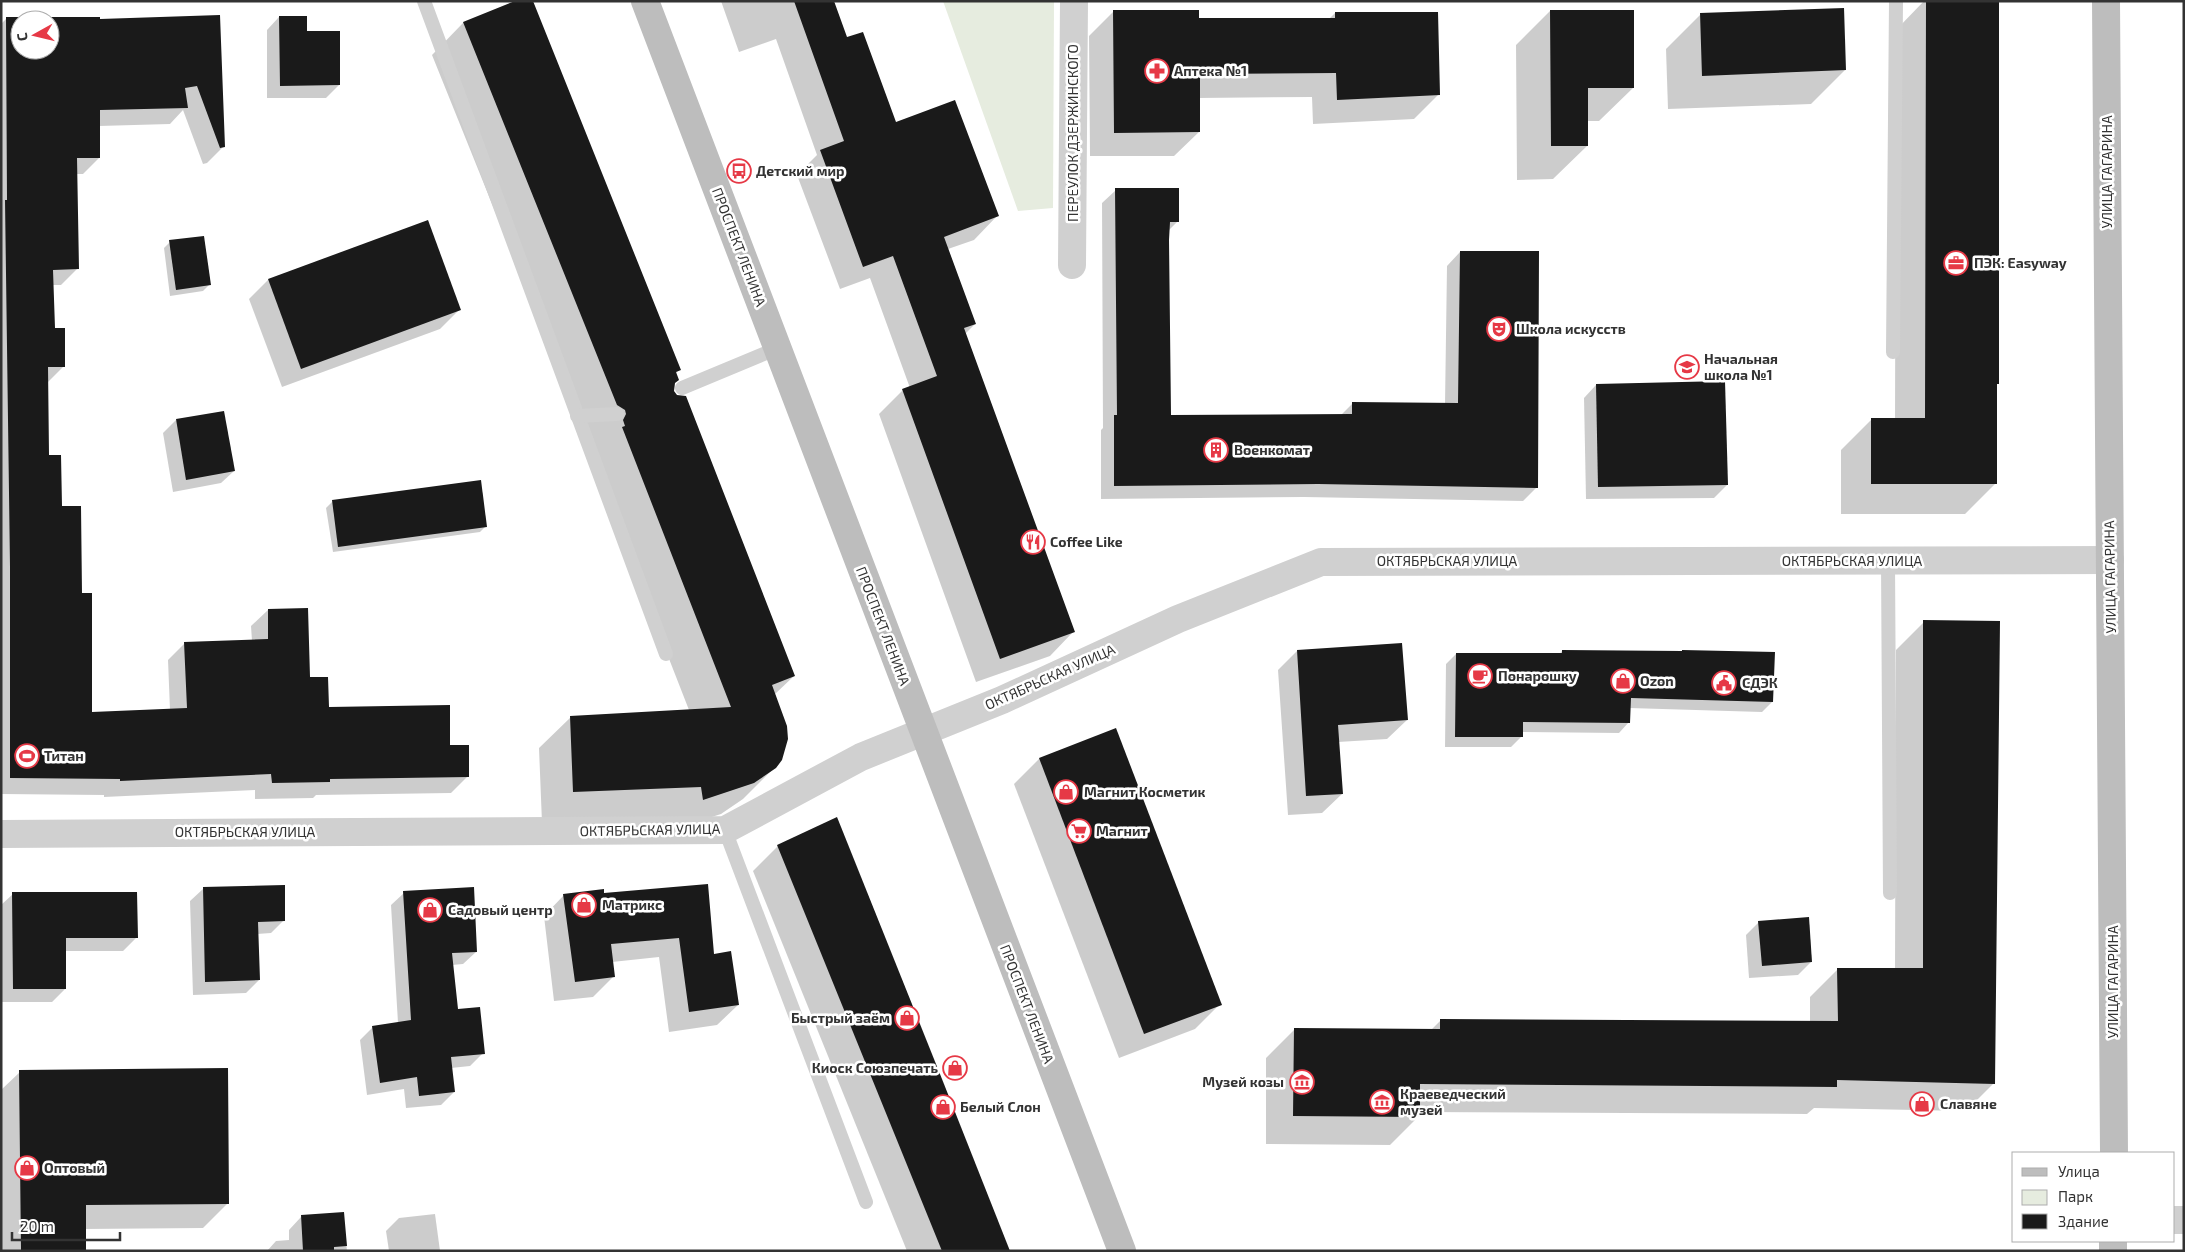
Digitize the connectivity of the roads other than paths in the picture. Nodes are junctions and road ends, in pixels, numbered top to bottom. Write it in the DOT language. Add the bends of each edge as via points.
graph roads {
  1 [pos="424,1"];
  2 [pos="645,1"];
  3 [pos="1074,1"];
  4 [pos="1896,1"];
  5 [pos="2106,1"];
  6 [pos="1072,264"];
  7 [pos="778,348"];
  8 [pos="1893,352"];
  9 [pos="682,388"];
  10 [pos="617,414"];
  11 [pos="577,416"];
  12 [pos="2110,560"];
  13 [pos="1888,561"];
  14 [pos="666,654"];
  15 [pos="923,732"];
  16 [pos="725,830"];
  17 [pos="1,834"];
  18 [pos="1890,893"];
  19 [pos="2114,1152"];
  20 [pos="866,1202"];
  21 [pos="1122,1251"];
  1 -- 11 [label="lane"];
  2 -- 7 [label="main road, ПРОСПЕКТ ЛЕНИНА"];
  3 -- 6 [label="street, ПЕРЕУЛОК ДЗЕРЖИНСКОГО"];
  4 -- 8 [label="lane"];
  5 -- 12 [label="main road, УЛИЦА ГАГАРИНА"];
  7 -- 9 [label="lane"];
  7 -- 15 [label="main road, ПРОСПЕКТ ЛЕНИНА"];
  10 -- 11 [label="lane"];
  11 -- 14 [label="lane"];
  12 -- 13 [label="street, ОКТЯБРЬСКАЯ УЛИЦА"];
  12 -- 19 [label="main road, УЛИЦА ГАГАРИНА"];
  13 -- 15 [label="street, ОКТЯБРЬСКАЯ УЛИЦА" via="1321,562 1178,619 1002,700"];
  13 -- 18 [label="lane"];
  15 -- 16 [label="street, ОКТЯБРЬСКАЯ УЛИЦА" via="861,757"];
  15 -- 21 [label="main road, ПРОСПЕКТ ЛЕНИНА"];
  16 -- 17 [label="street, ОКТЯБРЬСКАЯ УЛИЦА"];
  16 -- 20 [label="lane"];
}
